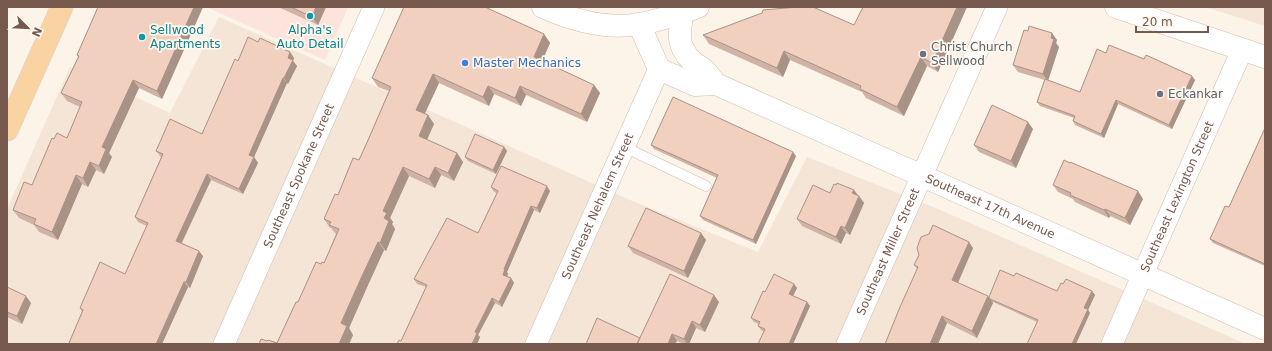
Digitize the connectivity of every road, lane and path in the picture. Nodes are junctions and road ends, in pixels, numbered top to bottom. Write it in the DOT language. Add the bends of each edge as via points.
graph roads {
  1 [pos="62,7"];
  2 [pos="374,7"];
  3 [pos="543,7"];
  4 [pos="997,7"];
  5 [pos="1116,7"];
  6 [pos="689,9"];
  7 [pos="639,24"];
  8 [pos="1242,50"];
  9 [pos="1265,57"];
  10 [pos="659,69"];
  11 [pos="716,84"];
  12 [pos="7,130"];
  13 [pos="624,147"];
  14 [pos="922,177"];
  15 [pos="706,186"];
  16 [pos="1143,275"];
  17 [pos="1265,329"];
  18 [pos="224,344"];
  19 [pos="536,344"];
  20 [pos="847,344"];
  21 [pos="1112,344"];
  1 -- 12 [label="main road"];
  2 -- 18 [label="street, Southeast Spokane Street"];
  3 -- 7 [label="street, Southeast 17th Avenue" via="574,19 602,24"];
  4 -- 14 [label="street, Southeast Miller Street"];
  5 -- 8 [label="street"];
  6 -- 7 [label="street, Southeast 17th Avenue"];
  6 -- 11 [label="street, Southeast 17th Avenue" via="680,28 683,52 693,63 704,69"];
  7 -- 10 [label="street"];
  8 -- 9 [label="street"];
  8 -- 16 [label="street, Southeast Lexington Street"];
  10 -- 11 [label="street, Southeast 17th Avenue" via="695,85"];
  10 -- 13 [label="street, Southeast Nehalem Street"];
  11 -- 14 [label="street, Southeast 17th Avenue"];
  13 -- 15 [label="lane"];
  13 -- 19 [label="street, Southeast Nehalem Street"];
  14 -- 16 [label="street, Southeast 17th Avenue"];
  14 -- 20 [label="street, Southeast Miller Street"];
  16 -- 17 [label="street, Southeast 17th Avenue"];
  16 -- 21 [label="street, Southeast Lexington Street"];
}
